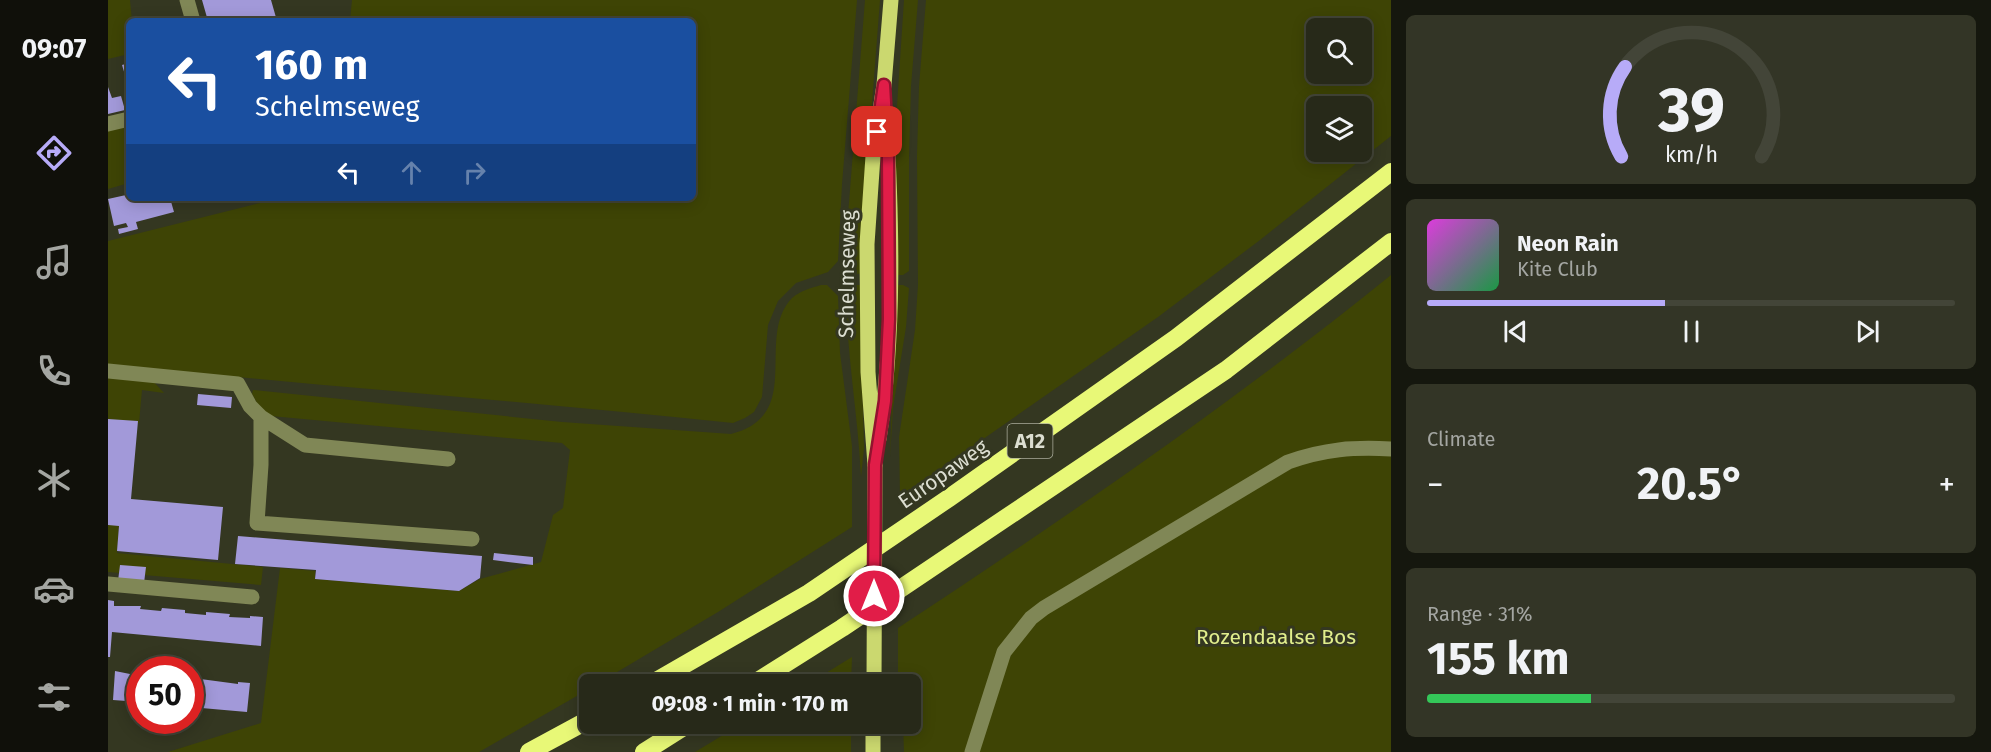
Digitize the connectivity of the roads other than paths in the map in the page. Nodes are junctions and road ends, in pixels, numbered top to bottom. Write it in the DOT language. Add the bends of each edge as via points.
graph roads {
  1 [pos="187,0"];
  2 [pos="891,0"];
  3 [pos="192,18"];
  4 [pos="884,85"];
  5 [pos="126,120"];
  6 [pos="108,124"];
  7 [pos="1391,172"];
  8 [pos="1391,242"];
  9 [pos="108,371"];
  10 [pos="261,417"];
  11 [pos="1391,449"];
  12 [pos="448,459"];
  13 [pos="875,465"];
  14 [pos="472,539"];
  15 [pos="108,584"];
  16 [pos="252,597"];
  17 [pos="668,674"];
  18 [pos="769,674"];
  19 [pos="874,674"];
  20 [pos="579,725"];
  21 [pos="673,734"];
  22 [pos="873,734"];
  23 [pos="529,752"];
  24 [pos="644,752"];
  25 [pos="873,752"];
  26 [pos="972,752"];
  1 -- 3 [label="street"];
  2 -- 4 [label="main road, Schelmseweg"];
  4 -- 13 [label="main road, Schelmseweg" via="889,327 885,401"];
  4 -- 13 [label="main road, Schelmseweg" via="873,156 867,244 868,360"];
  5 -- 6 [label="street"];
  7 -- 17 [label="highway, Europaweg / A12" via="1176,338 949,498 809,593"];
  8 -- 18 [label="highway, A12" via="1226,370"];
  9 -- 10 [label="street" via="238,384"];
  10 -- 12 [label="street" via="305,445"];
  10 -- 14 [label="street" via="257,523"];
  11 -- 26 [label="street" via="1341,448 1288,462 1044,608 1004,652"];
  13 -- 19 [label="main road, Schelmseweg, bridge"];
  15 -- 16 [label="street"];
  20 -- 23 [label="highway"];
  21 -- 24 [label="highway"];
  22 -- 25 [label="main road"];
}
